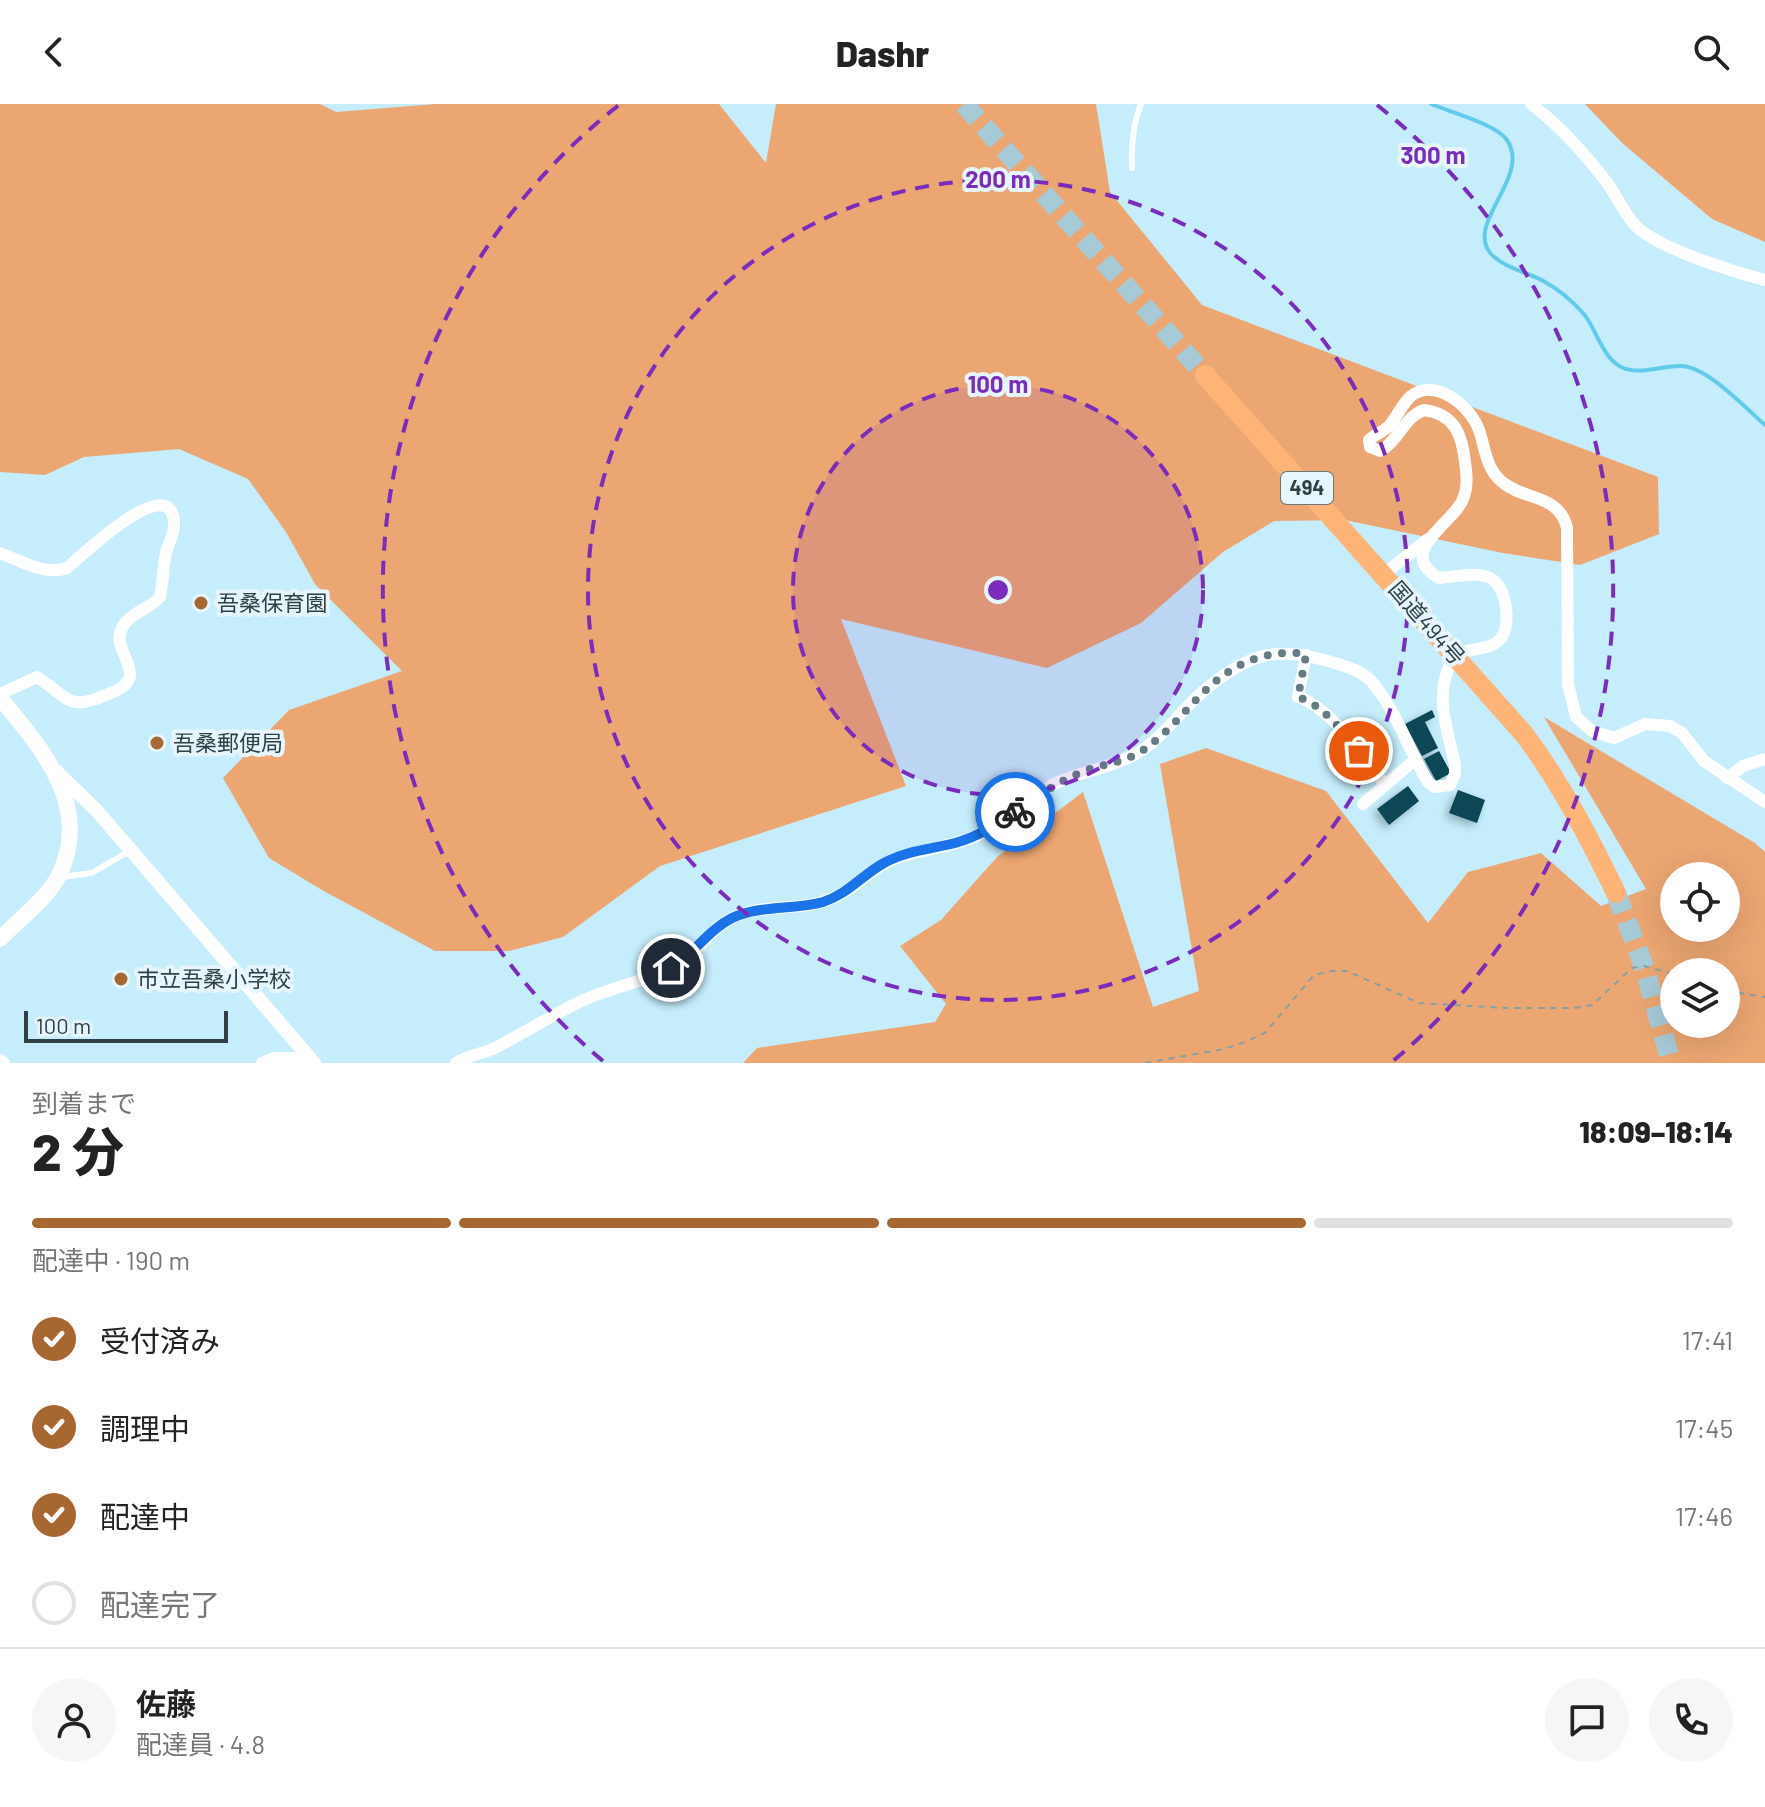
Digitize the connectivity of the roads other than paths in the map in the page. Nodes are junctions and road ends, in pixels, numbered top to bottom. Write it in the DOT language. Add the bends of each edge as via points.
graph roads {
  1 [pos="1141,104"];
  2 [pos="1531,104"];
  3 [pos="1132,168"];
  4 [pos="1765,280"];
  5 [pos="1205,375"];
  6 [pos="1428,539"];
  7 [pos="0,553"];
  8 [pos="1384,574"];
  9 [pos="1306,655"];
  10 [pos="0,696"];
  11 [pos="1416,759"];
  12 [pos="1765,759"];
  13 [pos="55,769"];
  14 [pos="1727,778"];
  15 [pos="1385,785"];
  16 [pos="1765,802"];
  17 [pos="1363,804"];
  18 [pos="131,850"];
  19 [pos="58,877"];
  20 [pos="1616,893"];
  21 [pos="0,939"];
  22 [pos="312,1061"];
  23 [pos="262,1063"];
  24 [pos="456,1063"];
  1 -- 3 [label="lane"];
  2 -- 4 [label="street" via="1591,163 1647,235"];
  5 -- 8 [label="highway, 国道494号 / 494"];
  6 -- 8 [label="street"];
  6 -- 11 [label="street" via="1424,563 1432,574 1439,578 1478,573 1493,581 1503,597 1505,626 1493,645 1454,657 1447,673 1442,711 1455,765 1453,782 1434,787"];
  6 -- 14 [label="street" via="1463,500 1467,475 1460,433 1443,415 1424,410 1387,448 1374,451 1369,440 1386,429 1412,396 1429,391 1441,392 1468,410 1496,477 1515,491 1551,503 1565,518 1568,684 1582,725 1614,738 1645,724 1670,726"];
  7 -- 10 [label="street" via="59,571 151,505 162,505 174,522 160,597 120,630 130,671 123,688 76,704 37,677"];
  8 -- 20 [label="highway, 国道494号 / 494" via="1524,734 1584,827"];
  9 -- 11 [label="street" via="1365,675"];
  9 -- 15 [label="street" via="1298,697 1346,734"];
  9 -- 24 [label="street" via="1278,653 1245,661 1204,690 1137,754 1053,785 981,834 884,863 833,899 733,917 671,968 583,1000"];
  10 -- 13 [label="main road"];
  11 -- 15 [label="street"];
  12 -- 14 [label="street"];
  13 -- 18 [label="street"];
  13 -- 19 [label="main road" via="69,830"];
  14 -- 16 [label="street"];
  15 -- 17 [label="street"];
  18 -- 19 [label="lane" via="92,873"];
  18 -- 22 [label="street"];
  19 -- 21 [label="main road"];
  22 -- 23 [label="street" via="274,1058"];
}
